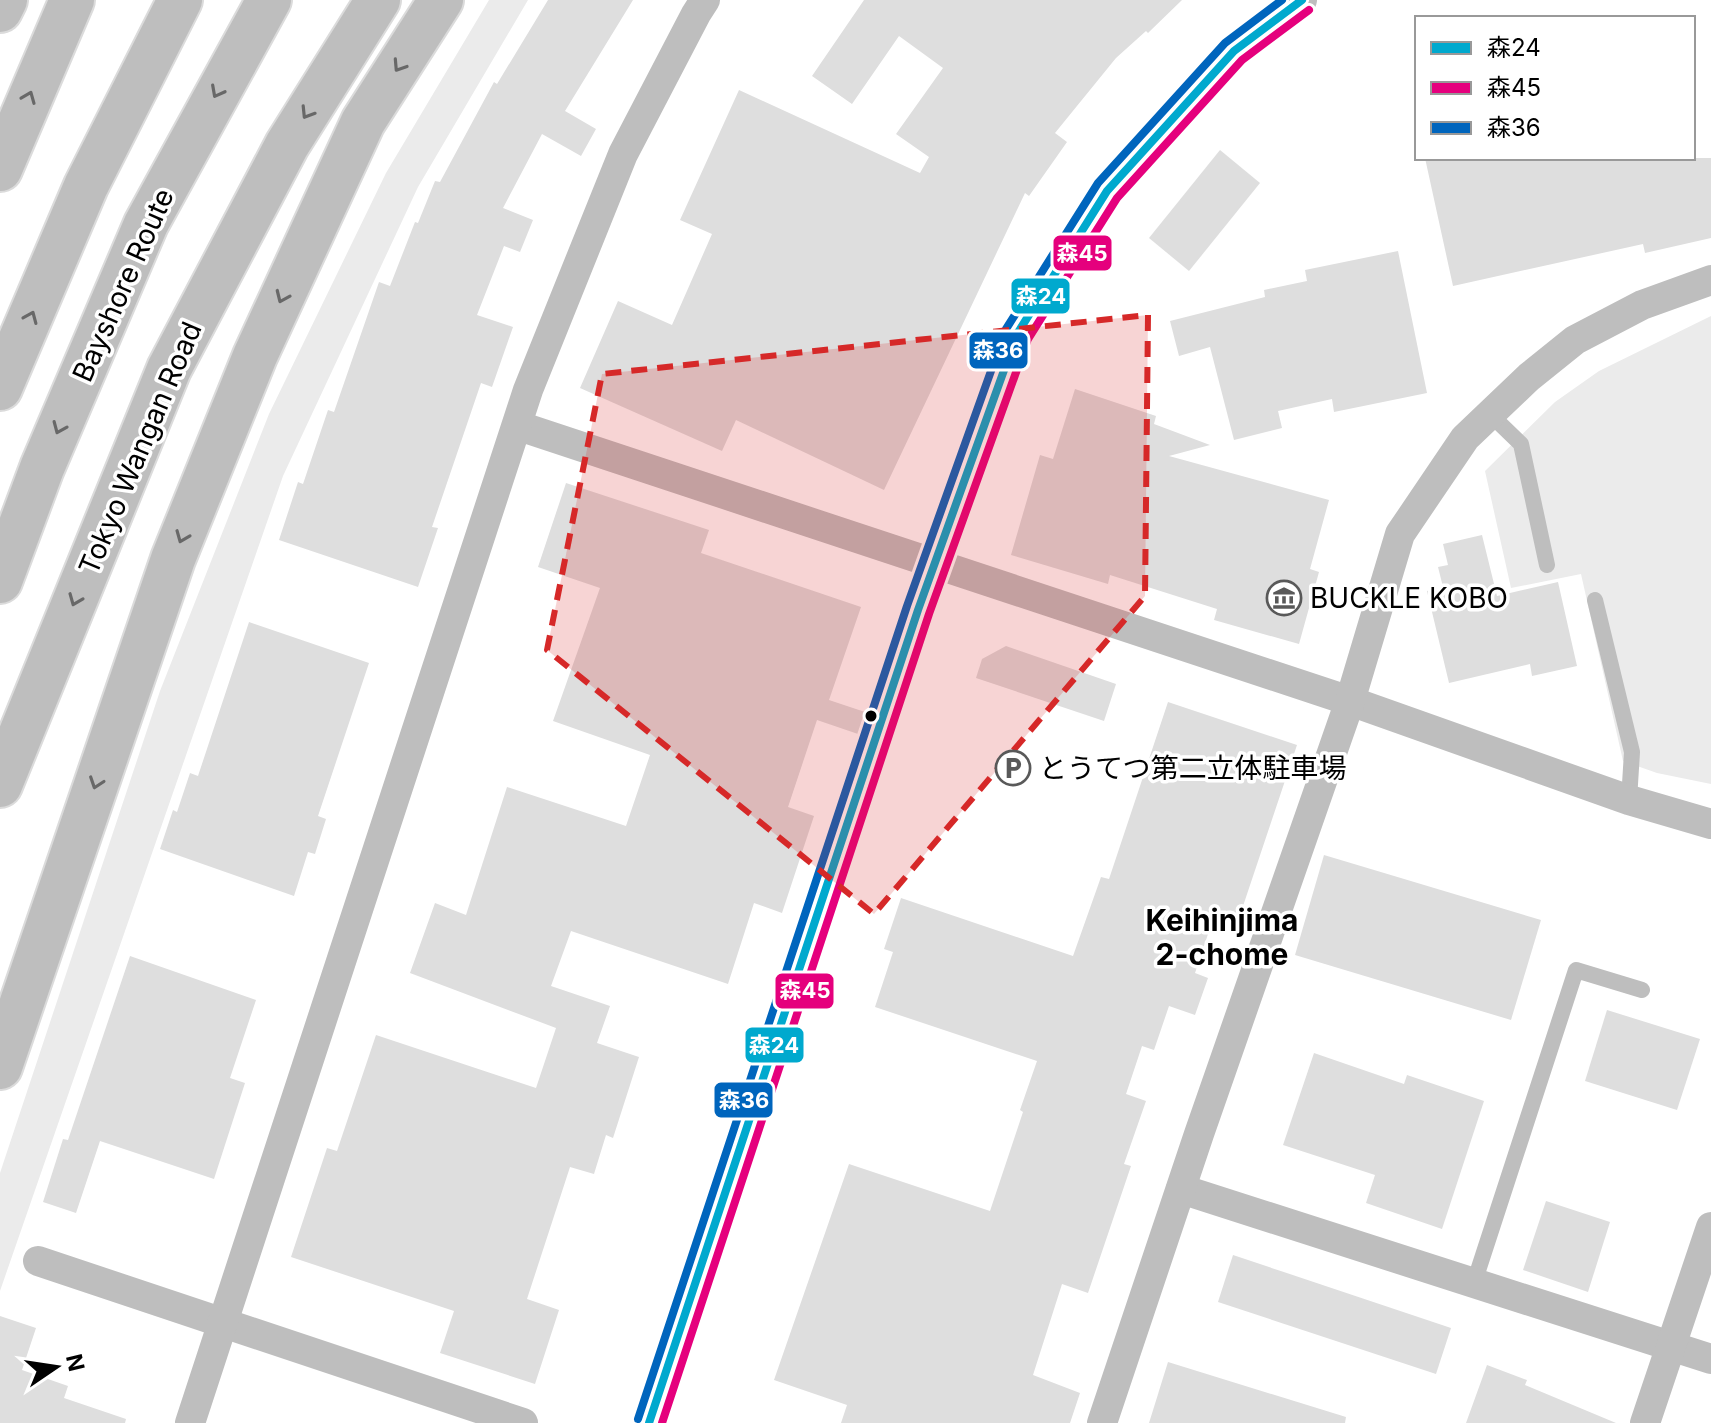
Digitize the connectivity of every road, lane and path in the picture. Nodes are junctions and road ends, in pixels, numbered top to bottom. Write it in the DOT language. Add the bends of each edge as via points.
graph roads {
  1 [pos="5,0"];
  2 [pos="72,0"];
  3 [pos="180,0"];
  4 [pos="269,0"];
  5 [pos="378,0"];
  6 [pos="441,0"];
  7 [pos="705,0"];
  8 [pos="1302,0"];
  9 [pos="0,10"];
  10 [pos="0,169"];
  11 [pos="1711,280"];
  12 [pos="0,388"];
  13 [pos="1490,414"];
  14 [pos="519,426"];
  15 [pos="934,562"];
  16 [pos="1547,565"];
  17 [pos="0,581"];
  18 [pos="1595,600"];
  19 [pos="1350,701"];
  20 [pos="0,785"];
  21 [pos="1629,800"];
  22 [pos="1711,824"];
  23 [pos="1642,990"];
  24 [pos="0,1067"];
  25 [pos="1181,1189"];
  26 [pos="1711,1227"];
  27 [pos="38,1261"];
  28 [pos="1474,1283"];
  29 [pos="223,1322"];
  30 [pos="1671,1346"];
  31 [pos="1711,1359"];
  32 [pos="190,1423"];
  33 [pos="523,1423"];
  34 [pos="649,1423"];
  35 [pos="1102,1423"];
  36 [pos="1645,1423"];
  1 -- 9 [label="highway"];
  10 -- 2 [label="highway, one-way"];
  12 -- 3 [label="highway, one-way" via="86,186"];
  4 -- 17 [label="highway, Bayshore Route, one-way" via="146,224"];
  5 -- 20 [label="highway, Tokyo Wangan Road, one-way" via="287,145 169,369"];
  6 -- 24 [label="highway, one-way" via="363,122 249,371 173,559"];
  7 -- 14 [label="street" via="623,154 528,390"];
  8 -- 15 [label="street" via="1234,51 1107,191 1017,334"];
  11 -- 13 [label="street" via="1642,305 1575,340"];
  13 -- 16 [label="lane" via="1521,444"];
  13 -- 19 [label="street" via="1465,438 1400,534"];
  14 -- 15 [label="street"];
  14 -- 29 [label="street"];
  15 -- 19 [label="street"];
  15 -- 34 [label="street"];
  18 -- 21 [label="lane" via="1632,752"];
  19 -- 21 [label="street"];
  19 -- 25 [label="street"];
  21 -- 22 [label="street"];
  23 -- 28 [label="lane" via="1576,970"];
  25 -- 28 [label="street"];
  25 -- 35 [label="street"];
  26 -- 30 [label="street"];
  27 -- 29 [label="street"];
  28 -- 30 [label="street"];
  29 -- 32 [label="street"];
  29 -- 33 [label="street"];
  30 -- 31 [label="street"];
  30 -- 36 [label="street"];
}
